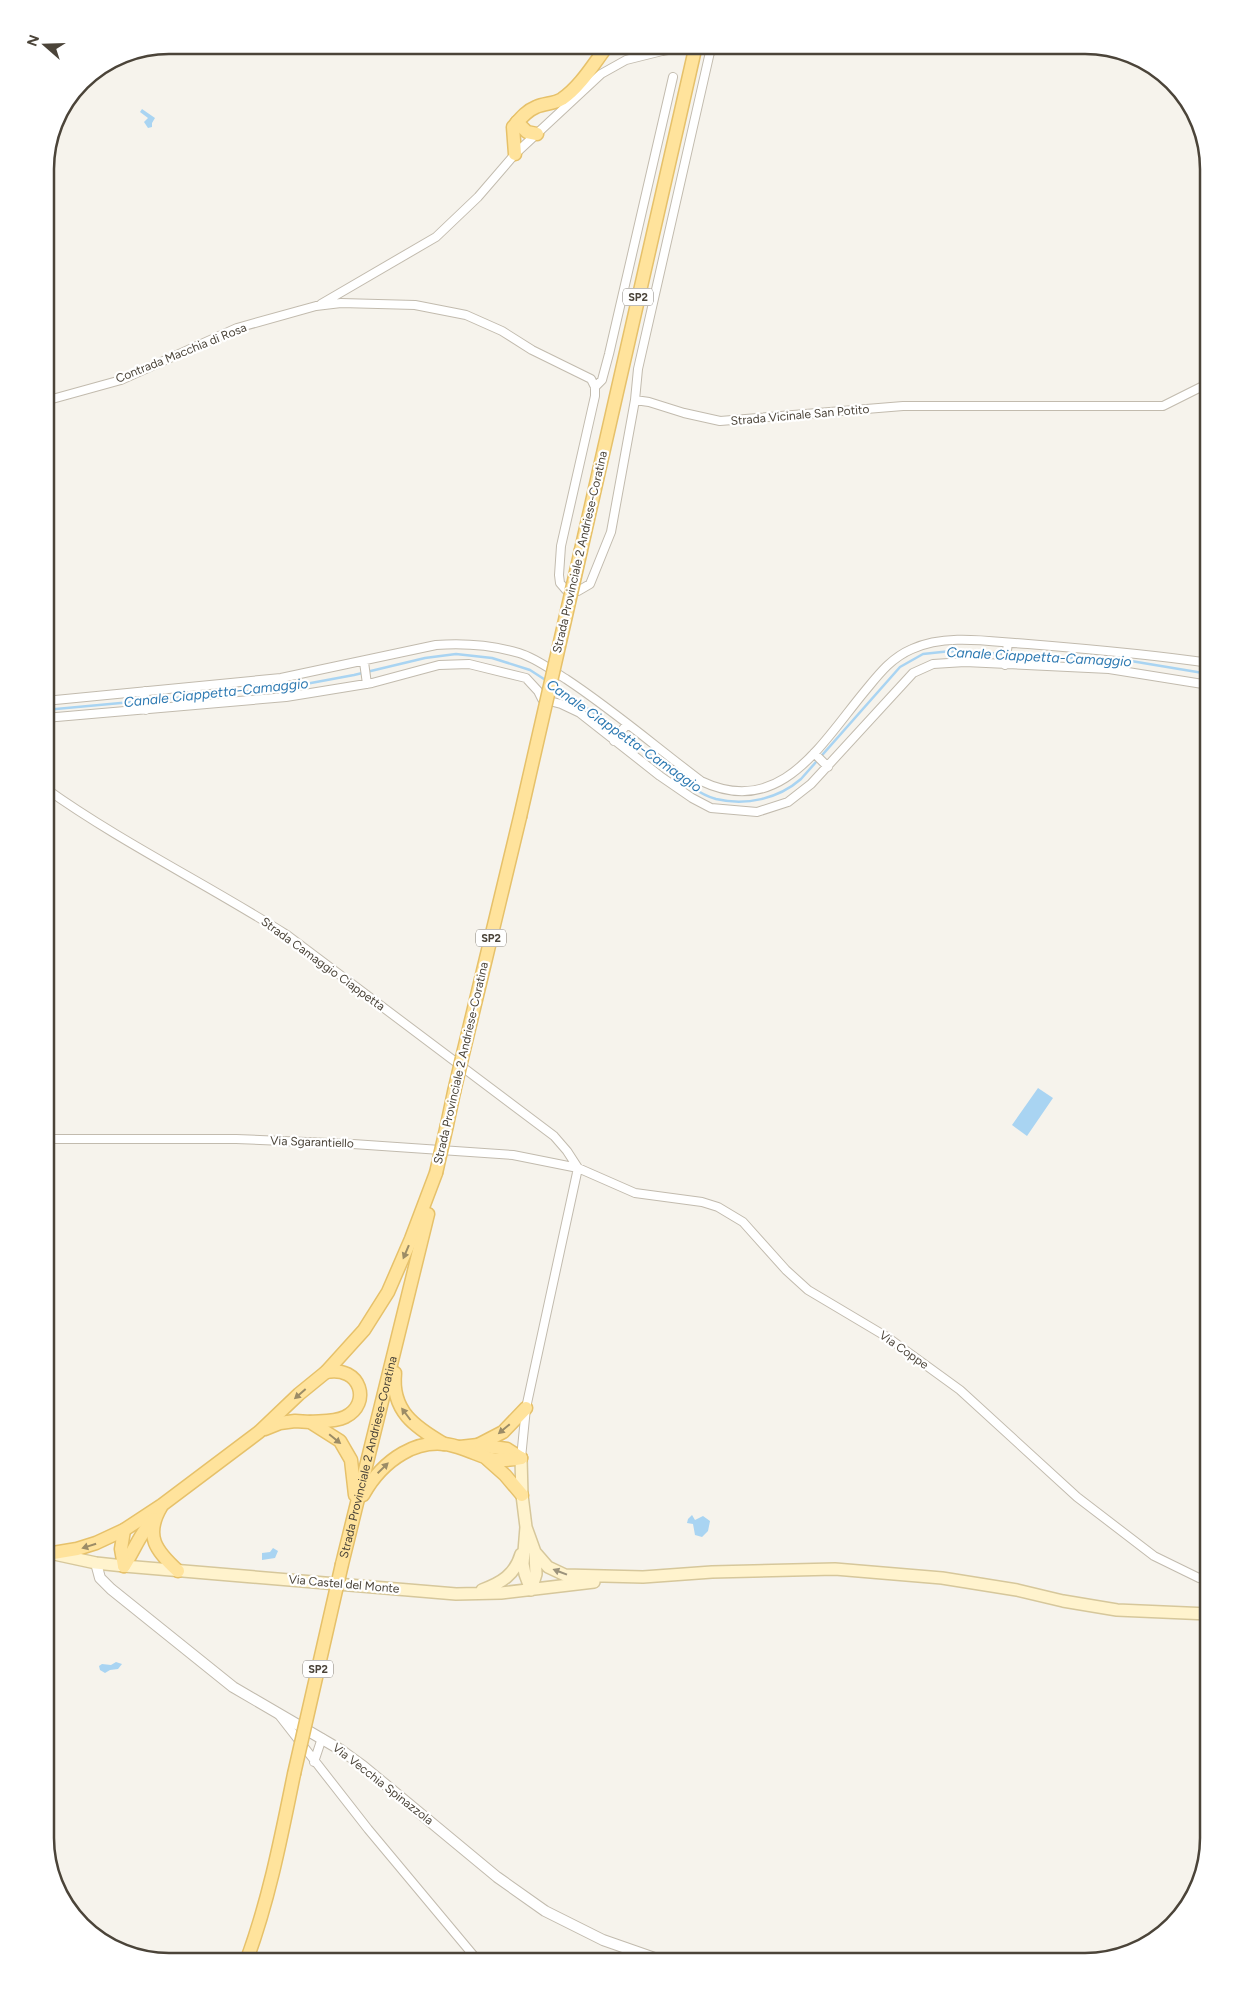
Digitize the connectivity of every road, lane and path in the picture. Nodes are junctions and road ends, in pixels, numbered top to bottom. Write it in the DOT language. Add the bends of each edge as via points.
graph roads {
  1 [pos="601,54"];
  2 [pos="648,54"];
  3 [pos="694,54"];
  4 [pos="710,54"];
  5 [pos="672,77"];
  6 [pos="517,122"];
  7 [pos="536,134"];
  8 [pos="515,154"];
  9 [pos="316,306"];
  10 [pos="595,387"];
  11 [pos="1200,388"];
  12 [pos="54,399"];
  13 [pos="635,400"];
  14 [pos="1008,643"];
  15 [pos="364,662"];
  16 [pos="1200,662"];
  17 [pos="1005,665"];
  18 [pos="367,684"];
  19 [pos="1200,684"];
  20 [pos="145,691"];
  21 [pos="54,700"];
  22 [pos="146,710"];
  23 [pos="54,717"];
  24 [pos="627,724"];
  25 [pos="614,741"];
  26 [pos="814,753"];
  27 [pos="828,767"];
  28 [pos="54,794"];
  29 [pos="54,1139"];
  30 [pos="578,1168"];
  31 [pos="436,1173"];
  32 [pos="399,1331"];
  33 [pos="326,1372"];
  34 [pos="526,1408"];
  35 [pos="310,1422"];
  36 [pos="259,1432"];
  37 [pos="444,1444"];
  38 [pos="478,1445"];
  39 [pos="458,1447"];
  40 [pos="521,1458"];
  41 [pos="486,1459"];
  42 [pos="522,1495"];
  43 [pos="162,1505"];
  44 [pos="356,1508"];
  45 [pos="154,1519"];
  46 [pos="526,1527"];
  47 [pos="124,1530"];
  48 [pos="524,1545"];
  49 [pos="54,1551"];
  50 [pos="535,1552"];
  51 [pos="54,1553"];
  52 [pos="96,1562"];
  53 [pos="124,1566"];
  54 [pos="178,1571"];
  55 [pos="643,1577"];
  56 [pos="1200,1578"];
  57 [pos="531,1590"];
  58 [pos="471,1594"];
  59 [pos="1200,1614"];
  60 [pos="279,1715"];
  61 [pos="322,1738"];
  62 [pos="314,1762"];
  63 [pos="249,1953"];
  64 [pos="472,1953"];
  65 [pos="640,1953"];
  1 -- 6 [label="main road" via="564,98 554,104 537,106"];
  2 -- 7 [label="street, bridge" via="626,60 601,74"];
  3 -- 31 [label="main road, Strada Provinciale 2 Andriese-Coratina / SP2, bridge"];
  4 -- 13 [label="street" via="638,369"];
  5 -- 10 [label="street" via="609,354 602,380"];
  6 -- 7 [label="main road" via="527,132"];
  6 -- 8 [label="main road" via="513,127"];
  7 -- 8 [label="street"];
  8 -- 9 [label="street" via="478,197 436,237"];
  9 -- 10 [label="street" via="341,303 415,305 466,315 591,379"];
  9 -- 12 [label="street, Contrada Macchia di Rosa" via="237,328 121,380"];
  10 -- 13 [label="street" via="561,546 559,576 566,590 578,591 590,584 611,532"];
  11 -- 13 [label="street, Strada Vicinale San Potito" via="1163,406 903,406 720,421"];
  14 -- 16 [label="street" via="1120,651"];
  14 -- 17 [label="street"];
  14 -- 26 [label="street" via="947,640 913,648 888,663"];
  15 -- 18 [label="street"];
  15 -- 20 [label="street" via="281,678"];
  15 -- 24 [label="street" via="436,645 459,644 520,653 582,690"];
  17 -- 19 [label="street" via="1109,669"];
  17 -- 27 [label="street" via="933,664 913,673"];
  18 -- 22 [label="street" via="286,697"];
  18 -- 25 [label="street" via="439,665 469,664 504,671 526,678 542,699 580,714"];
  20 -- 21 [label="street"];
  20 -- 22 [label="street"];
  22 -- 23 [label="street"];
  24 -- 25 [label="street"];
  24 -- 26 [label="street" via="701,781 735,792 774,786 790,777"];
  25 -- 27 [label="street" via="692,798 711,808 731,811 756,812 788,802"];
  26 -- 27 [label="street"];
  28 -- 30 [label="street, Strada Camaggio Ciappetta" via="287,934 554,1136"];
  29 -- 30 [label="street, Via Sgarantiello" via="236,1139 353,1144 513,1155"];
  30 -- 34 [label="street"];
  30 -- 56 [label="street, Via Coppe" via="635,1193 702,1202 732,1214 808,1290 887,1337 960,1390 1077,1497 1154,1556"];
  31 -- 32 [label="main road, Strada Provinciale 2 Andriese-Coratina / SP2"];
  31 -- 33 [label="main road, one-way" via="388,1292 364,1330"];
  37 -- 32 [label="main road, one-way" via="418,1429 402,1410 394,1385"];
  32 -- 44 [label="main road, Strada Provinciale 2 Andriese-Coratina / SP2"];
  33 -- 35 [label="main road" via="335,1370 349,1374 359,1387 360,1398 354,1412 342,1419"];
  33 -- 36 [label="main road, one-way"];
  34 -- 38 [label="main road, one-way" via="503,1432"];
  34 -- 40 [label="street"];
  35 -- 36 [label="main road" via="280,1423"];
  35 -- 44 [label="main road, one-way" via="340,1441 351,1460"];
  36 -- 43 [label="main road"];
  37 -- 39 [label="main road"];
  44 -- 37 [label="main road, one-way" via="368,1485 401,1452 415,1446"];
  38 -- 39 [label="main road"];
  38 -- 40 [label="main road" via="507,1449"];
  39 -- 41 [label="main road"];
  40 -- 41 [label="main road" via="505,1462"];
  40 -- 42 [label="main road"];
  41 -- 42 [label="main road" via="505,1474"];
  42 -- 46 [label="main road"];
  43 -- 45 [label="main road"];
  43 -- 47 [label="main road"];
  44 -- 63 [label="main road, Strada Provinciale 2 Andriese-Coratina / SP2, bridge" via="269,1893"];
  45 -- 53 [label="main road" via="144,1530"];
  45 -- 54 [label="main road" via="156,1547"];
  46 -- 48 [label="main road"];
  46 -- 50 [label="main road"];
  47 -- 49 [label="main road, one-way" via="87,1546"];
  47 -- 53 [label="main road" via="121,1548"];
  48 -- 57 [label="main road" via="525,1574"];
  48 -- 58 [label="main road" via="515,1570 508,1578"];
  55 -- 50 [label="main road, one-way" via="565,1575 548,1567"];
  50 -- 57 [label="main road" via="536,1574"];
  51 -- 52 [label="main road, Via Castel del Monte"];
  52 -- 53 [label="main road, Via Castel del Monte"];
  52 -- 60 [label="street, Via Vecchia Spinazzola" via="100,1578 111,1589 233,1687"];
  53 -- 54 [label="main road, Via Castel del Monte"];
  54 -- 58 [label="main road, Via Castel del Monte"];
  55 -- 57 [label="main road, Via Castel del Monte"];
  55 -- 59 [label="main road" via="836,1569 942,1578 1117,1610"];
  57 -- 58 [label="main road, Via Castel del Monte"];
  60 -- 61 [label="street, Via Vecchia Spinazzola"];
  60 -- 62 [label="street"];
  61 -- 62 [label="street"];
  61 -- 65 [label="street, Via Vecchia Spinazzola" via="363,1766 497,1877 545,1911 602,1940"];
  62 -- 64 [label="street"];
}
